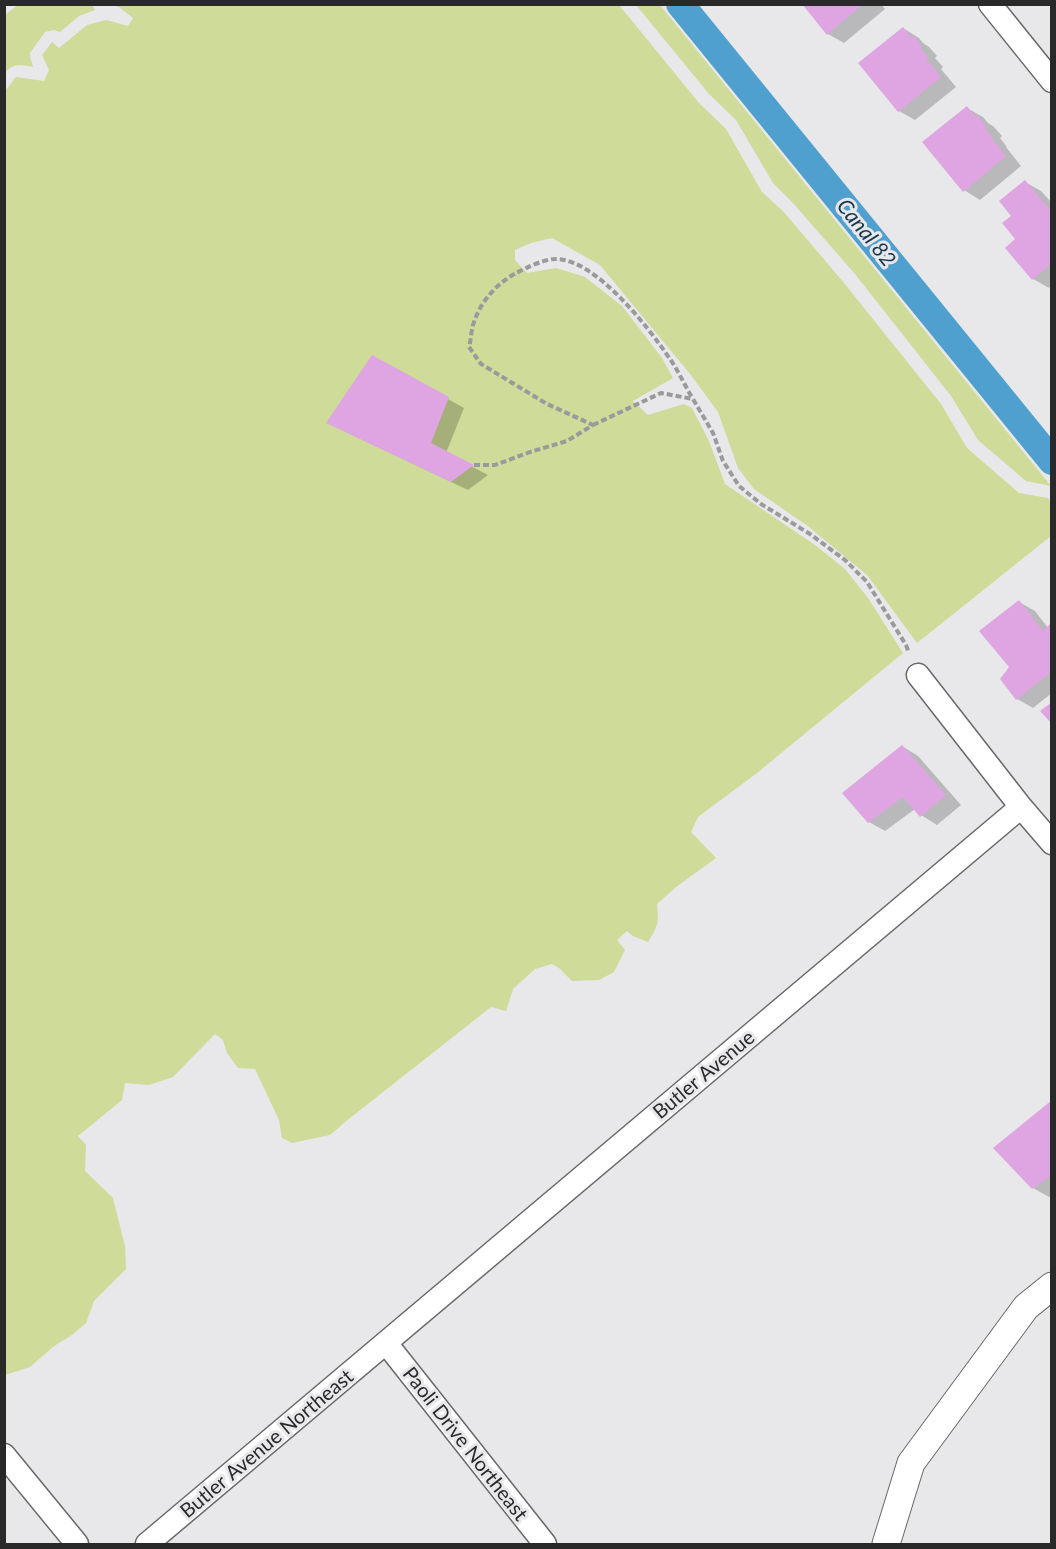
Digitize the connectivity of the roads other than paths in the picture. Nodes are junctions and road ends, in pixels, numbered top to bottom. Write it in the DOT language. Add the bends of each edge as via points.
graph roads {
  1 [pos="990,4"];
  2 [pos="1052,81"];
  3 [pos="918,675"];
  4 [pos="1021,807"];
  5 [pos="1052,843"];
  6 [pos="1052,1286"];
  7 [pos="386,1342"];
  8 [pos="4,1455"];
  9 [pos="77,1545"];
  10 [pos="147,1545"];
  11 [pos="544,1545"];
  12 [pos="886,1545"];
  1 -- 2 [label="street"];
  3 -- 4 [label="street"];
  4 -- 5 [label="street"];
  4 -- 7 [label="street, Butler Avenue"];
  6 -- 12 [label="street" via="1026,1307 911,1463"];
  7 -- 10 [label="street, Butler Avenue Northeast"];
  7 -- 11 [label="street, Paoli Drive Northeast"];
  8 -- 9 [label="street"];
}
